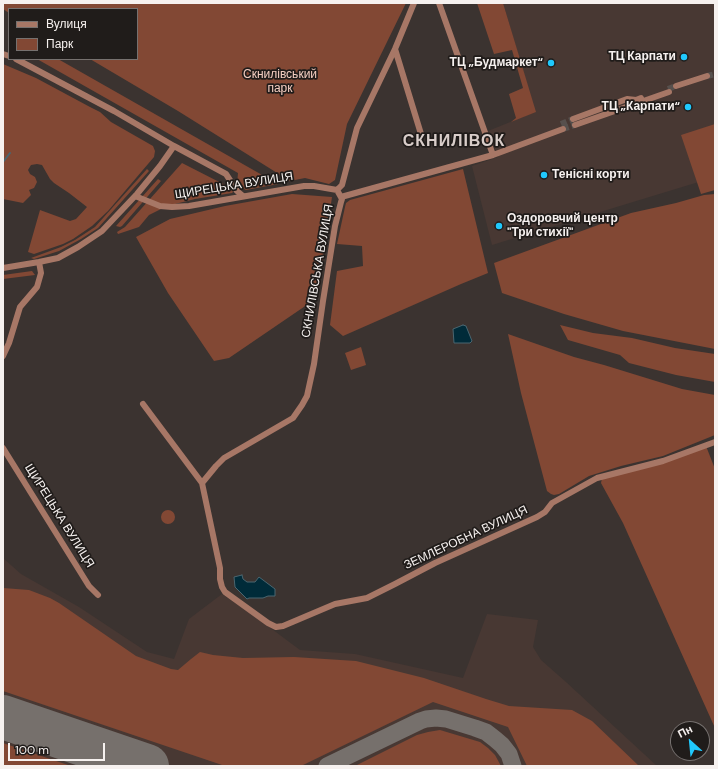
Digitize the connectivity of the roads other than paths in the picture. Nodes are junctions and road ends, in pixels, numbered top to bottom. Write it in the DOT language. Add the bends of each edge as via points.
graph roads {
  1 [pos="414,3"];
  2 [pos="439,3"];
  3 [pos="395,49"];
  4 [pos="18,60"];
  5 [pos="708,78"];
  6 [pos="677,88"];
  7 [pos="667,91"];
  8 [pos="574,122"];
  9 [pos="560,128"];
  10 [pos="421,134"];
  11 [pos="174,146"];
  12 [pos="493,155"];
  13 [pos="337,190"];
  14 [pos="136,195"];
  15 [pos="243,196"];
  16 [pos="341,197"];
  17 [pos="39,262"];
  18 [pos="3,268"];
  19 [pos="3,356"];
  20 [pos="143,404"];
  21 [pos="715,442"];
  22 [pos="3,448"];
  23 [pos="202,483"];
  24 [pos="98,594"];
  1 -- 3 [label="street, СКНИЛІВСЬКА ВУЛИЦЯ"];
  2 -- 12 [label="street"];
  3 -- 10 [label="street"];
  3 -- 13 [label="street, СКНИЛІВСЬКА ВУЛИЦЯ" via="357,128 342,185"];
  4 -- 11 [label="street"];
  5 -- 6 [label="street"];
  7 -- 8 [label="street"];
  9 -- 12 [label="street"];
  11 -- 14 [label="street"];
  11 -- 15 [label="street" via="225,173"];
  12 -- 16 [label="street"];
  13 -- 15 [label="street, ЩИРЕЦЬКА ВУЛИЦЯ" via="304,186"];
  13 -- 16 [label="street, СКНИЛІВСЬКА ВУЛИЦЯ"];
  14 -- 15 [label="street, ЩИРЕЦЬКА ВУЛИЦЯ" via="160,206 172,207"];
  14 -- 17 [label="street" via="102,231 58,258"];
  16 -- 23 [label="street, СКНИЛІВСЬКА ВУЛИЦЯ" via="307,396 293,418 224,458"];
  17 -- 18 [label="street"];
  17 -- 19 [label="street" via="41,273 36,287 20,307 10,343"];
  20 -- 23 [label="street"];
  21 -- 23 [label="street, ЗЕМЛЕРОБНА ВУЛИЦЯ" via="663,461 597,478 552,503 538,517 435,563 367,598 335,604 276,627 225,592 222,587"];
  22 -- 24 [label="street, ЩИРЕЦЬКА ВУЛИЦЯ" via="89,586"];
}
